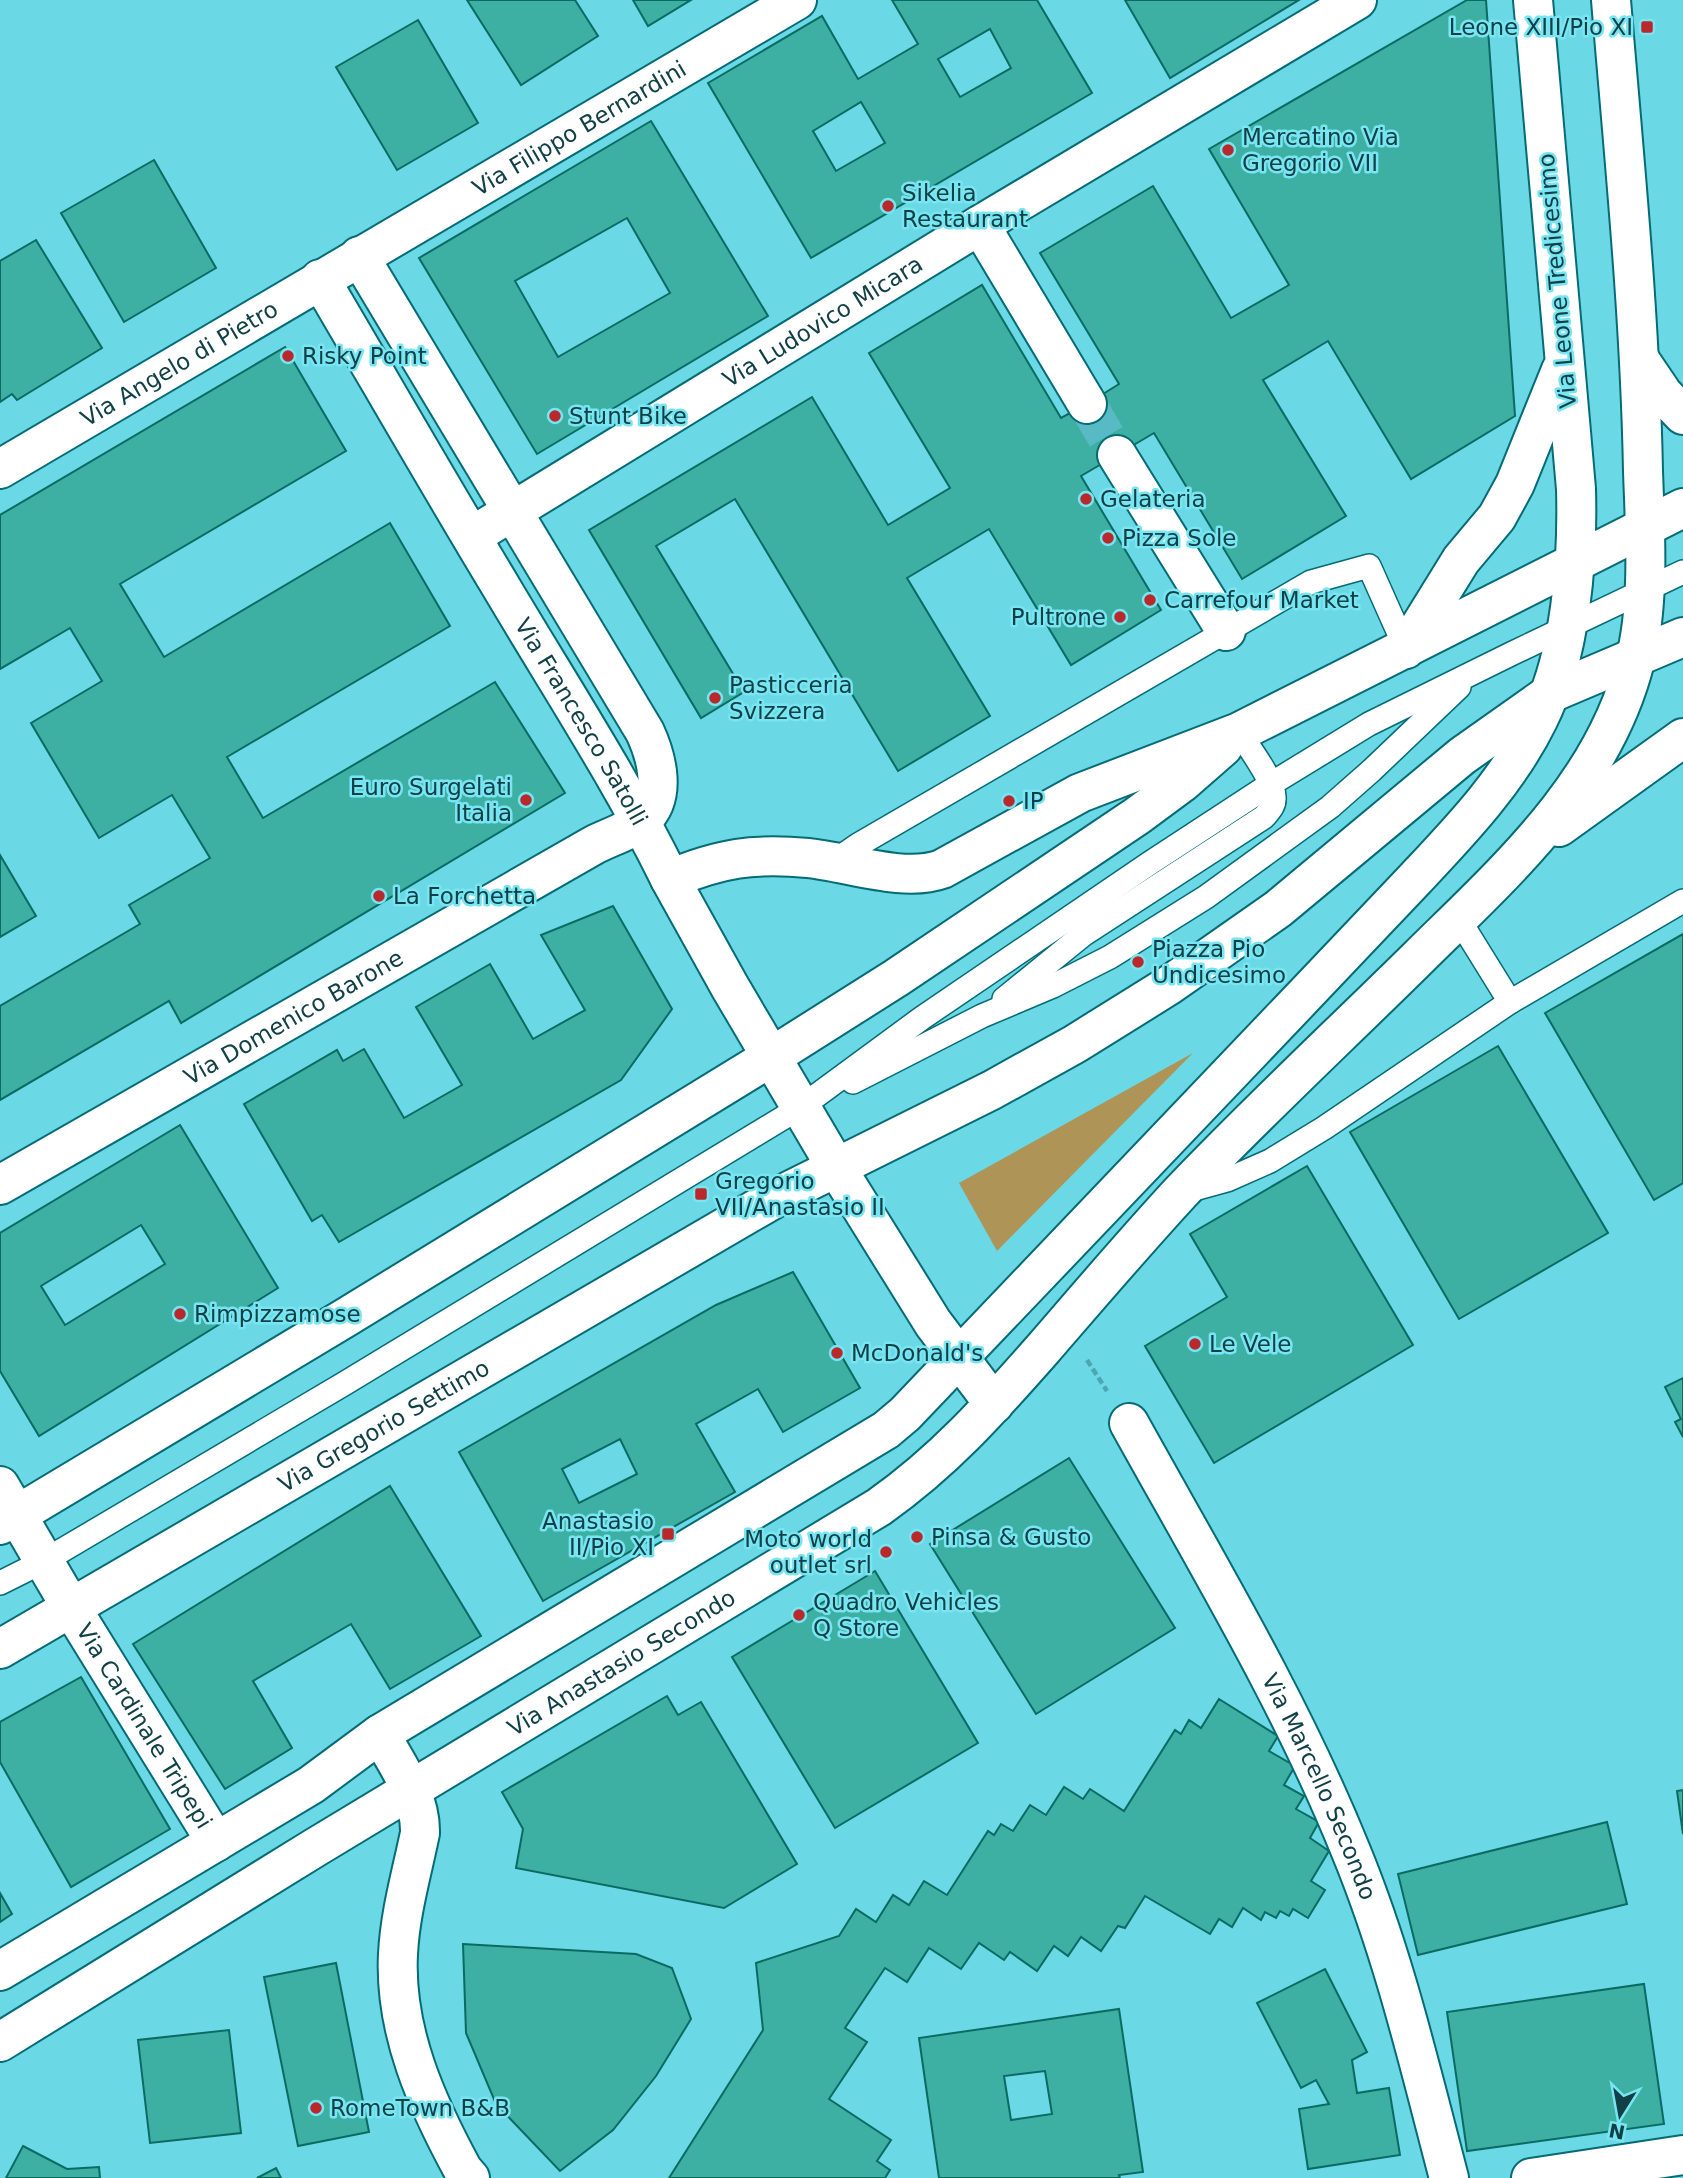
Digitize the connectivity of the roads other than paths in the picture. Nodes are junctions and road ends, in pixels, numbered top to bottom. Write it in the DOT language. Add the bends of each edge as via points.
graph roads {
  1 [pos="797,0"];
  2 [pos="1357,0"];
  3 [pos="1534,0"];
  4 [pos="1611,0"];
  5 [pos="980,225"];
  6 [pos="359,256"];
  7 [pos="320,279"];
  8 [pos="1640,360"];
  9 [pos="1563,365"];
  10 [pos="1087,404"];
  11 [pos="1683,415"];
  12 [pos="1117,455"];
  13 [pos="0,469"];
  14 [pos="1683,508"];
  15 [pos="511,512"];
  16 [pos="1644,527"];
  17 [pos="472,536"];
  18 [pos="1576,562"];
  19 [pos="1683,572"];
  20 [pos="1643,589"];
  21 [pos="1567,626"];
  22 [pos="1226,631"];
  23 [pos="1683,637"];
  24 [pos="1406,649"];
  25 [pos="1637,655"];
  26 [pos="1476,670"];
  27 [pos="1550,693"];
  28 [pos="1239,732"];
  29 [pos="1683,738"];
  30 [pos="1271,784"];
  31 [pos="642,821"];
  32 [pos="1526,850"];
  33 [pos="832,863"];
  34 [pos="670,879"];
  35 [pos="1683,901"];
  36 [pos="1458,918"];
  37 [pos="1510,1002"];
  38 [pos="982,1016"];
  39 [pos="771,1057"];
  40 [pos="801,1107"];
  41 [pos="836,1167"];
  42 [pos="0,1185"];
  43 [pos="1181,1193"];
  44 [pos="958,1356"];
  45 [pos="994,1404"];
  46 [pos="1121,1412"];
  47 [pos="6,1509"];
  48 [pos="44,1561"];
  49 [pos="0,1583"];
  50 [pos="72,1609"];
  51 [pos="0,1649"];
  52 [pos="380,1734"];
  53 [pos="411,1791"];
  54 [pos="216,1842"];
  55 [pos="0,1971"];
  56 [pos="0,2042"];
  57 [pos="1683,2155"];
  58 [pos="470,2178"];
  59 [pos="1449,2178"];
  60 [pos="1531,2178"];
  1 -- 6 [label="main road, Via Filippo Bernardini"];
  2 -- 5 [label="main road, Via Ludovico Micara"];
  3 -- 9 [label="main road, Via Leone Tredicesimo"];
  4 -- 8 [label="main road"];
  5 -- 10 [label="main road"];
  5 -- 15 [label="main road, Via Ludovico Micara"];
  6 -- 7 [label="main road, Via Angelo di Pietro"];
  6 -- 15 [label="main road, Via Francesco Satolli"];
  7 -- 13 [label="main road, Via Angelo di Pietro"];
  7 -- 17 [label="main road, Via Francesco Satolli"];
  8 -- 11 [label="main road"];
  8 -- 16 [label="main road"];
  9 -- 18 [label="main road, Via Leone Tredicesimo" via="1576,489"];
  9 -- 24 [label="main road" via="1497,517 1461,560"];
  12 -- 22 [label="main road"];
  14 -- 16 [label="main road"];
  15 -- 17 [label="main road, Via Ludovico Micara"];
  15 -- 31 [label="main road, Via Francesco Satolli" via="651,746 656,793"];
  16 -- 18 [label="main road"];
  16 -- 20 [label="main road"];
  17 -- 31 [label="main road, Via Francesco Satolli"];
  18 -- 21 [label="main road, Via Leone Tredicesimo"];
  18 -- 24 [label="main road"];
  19 -- 20 [label="lane"];
  20 -- 21 [label="lane"];
  20 -- 25 [label="main road"];
  21 -- 26 [label="lane"];
  21 -- 27 [label="main road, Via Leone Tredicesimo"];
  22 -- 24 [label="lane" via="1311,582 1369,566"];
  22 -- 33 [label="lane"];
  23 -- 25 [label="main road"];
  24 -- 28 [label="main road"];
  25 -- 27 [label="main road"];
  25 -- 32 [label="main road" via="1604,743"];
  26 -- 30 [label="lane" via="1369,724"];
  26 -- 38 [label="lane" via="1372,771 1256,862 1110,957"];
  27 -- 41 [label="main road" via="1462,756 1278,909 1168,986 992,1090"];
  27 -- 44 [label="main road" via="1513,764 1457,834"];
  28 -- 30 [label="lane"];
  28 -- 33 [label="main road" via="1080,793 932,873"];
  28 -- 39 [label="main road" via="1137,816"];
  29 -- 32 [label="main road"];
  30 -- 38 [label="lane" via="1273,807 1264,817 1084,934"];
  30 -- 40 [label="lane" via="922,1018"];
  31 -- 34 [label="main road"];
  31 -- 42 [label="main road, Via Domenico Barone"];
  32 -- 36 [label="main road"];
  33 -- 34 [label="main road" via="760,855"];
  34 -- 39 [label="main road"];
  35 -- 37 [label="lane"];
  36 -- 37 [label="lane"];
  36 -- 43 [label="main road"];
  37 -- 43 [label="lane" via="1270,1161"];
  38 -- 40 [label="lane"];
  39 -- 40 [label="main road"];
  39 -- 47 [label="main road"];
  40 -- 41 [label="main road"];
  40 -- 48 [label="lane"];
  41 -- 44 [label="main road"];
  41 -- 50 [label="main road, Via Gregorio Settimo"];
  43 -- 45 [label="main road"];
  44 -- 45 [label="main road"];
  44 -- 52 [label="main road" via="886,1430"];
  45 -- 53 [label="main road, Via Anastasio Secondo" via="935,1465 879,1507"];
  46 -- 59 [label="main road, Via Marcello Secondo" via="1275,1685 1350,1847 1386,1949"];
  47 -- 48 [label="main road, Via Cardinale Tripepi"];
  48 -- 49 [label="lane"];
  48 -- 50 [label="main road, Via Cardinale Tripepi"];
  50 -- 51 [label="main road, Via Gregorio Settimo"];
  50 -- 54 [label="main road, Via Cardinale Tripepi"];
  52 -- 53 [label="main road"];
  52 -- 54 [label="main road" via="312,1785"];
  53 -- 56 [label="main road, Via Anastasio Secondo"];
  53 -- 58 [label="main road" via="420,1833 398,1951 398,1987 427,2099"];
  54 -- 55 [label="main road"];
  57 -- 60 [label="main road"];
}
